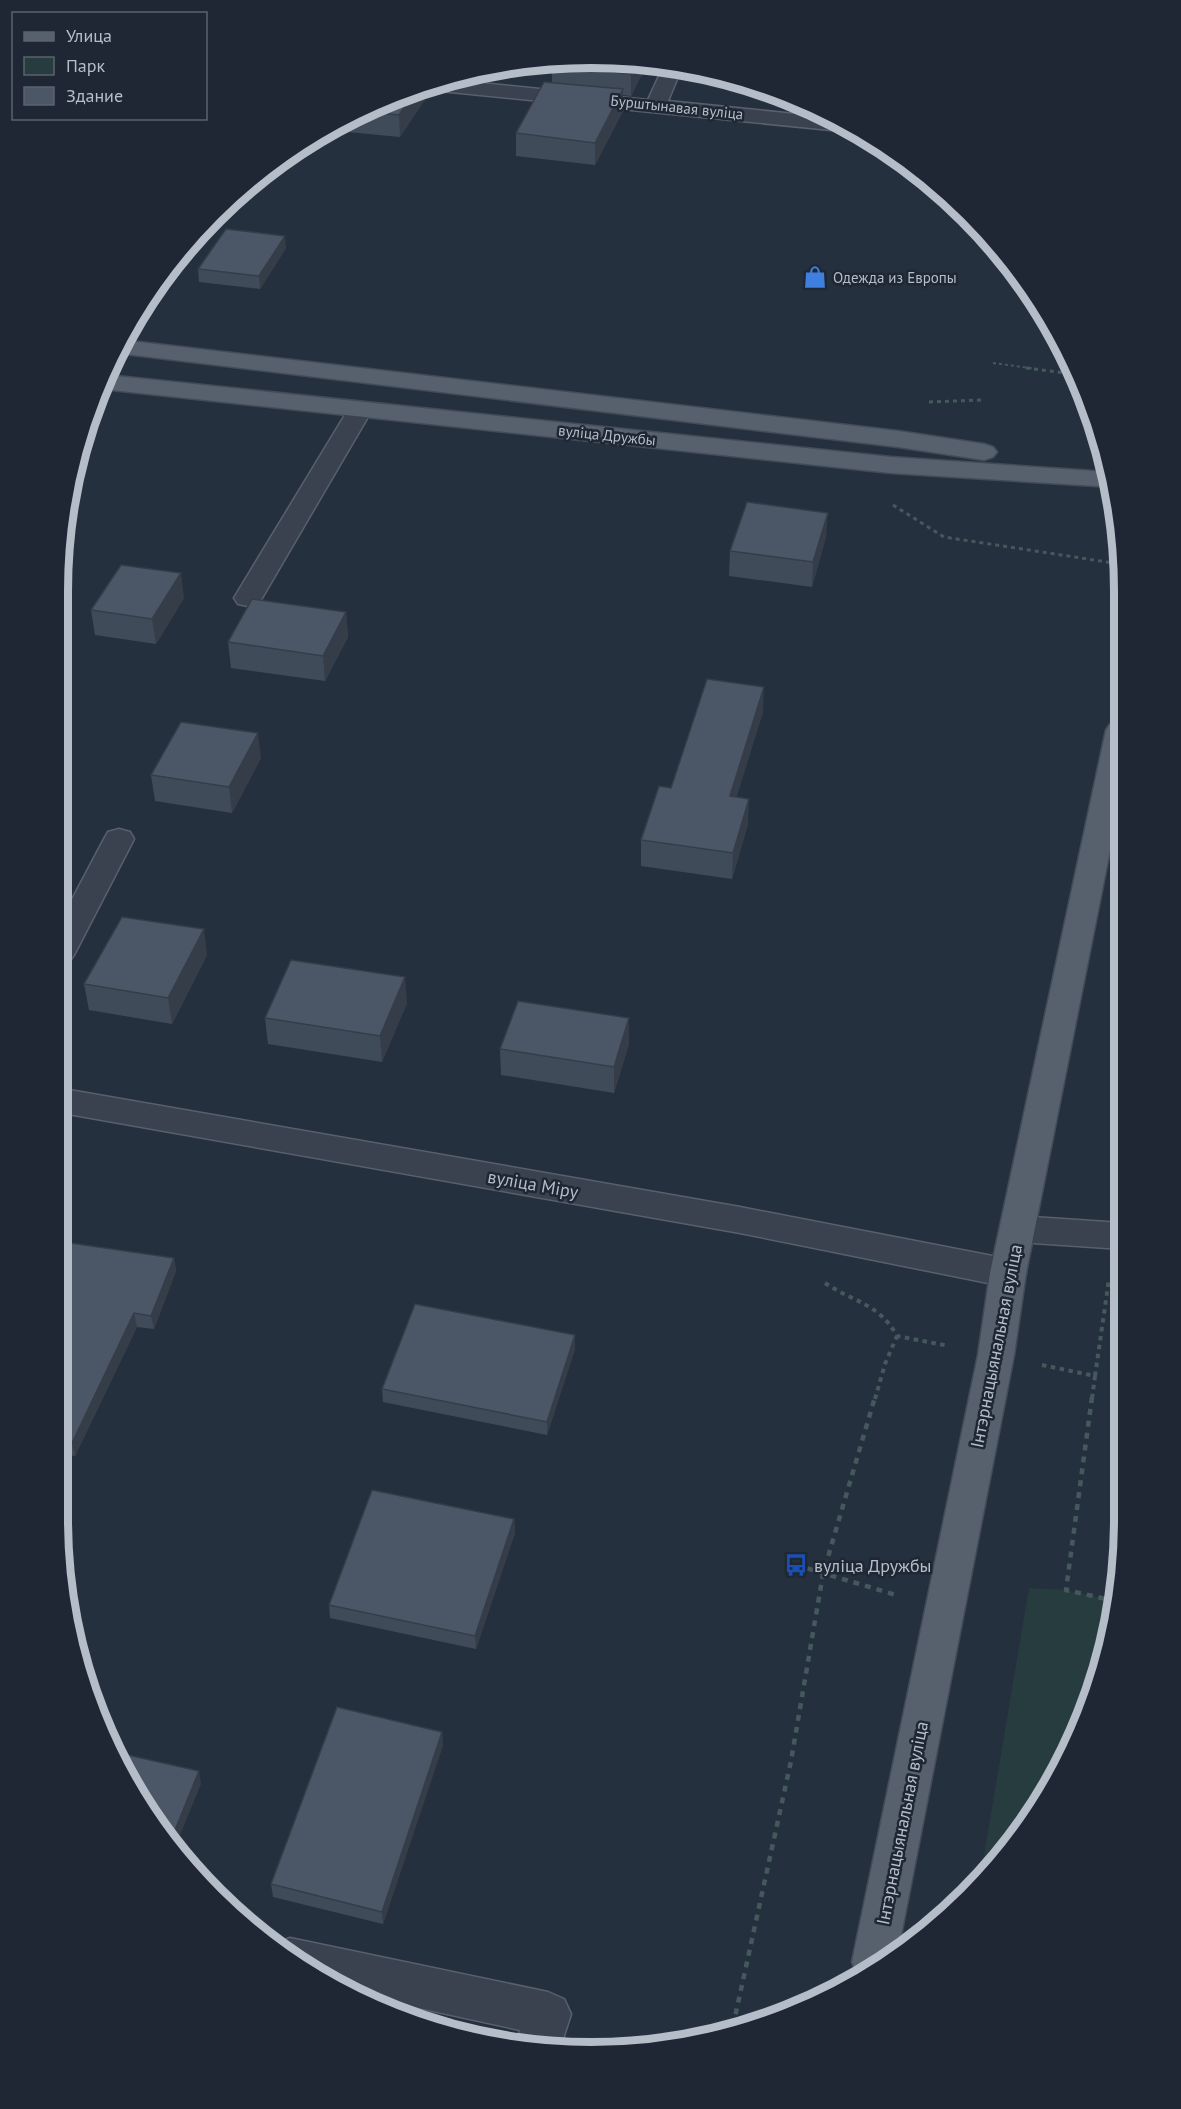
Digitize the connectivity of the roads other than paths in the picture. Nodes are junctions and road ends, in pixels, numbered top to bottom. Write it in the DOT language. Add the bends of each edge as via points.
graph roads {
  1 [pos="669,74"];
  2 [pos="452,86"];
  3 [pos="656,105"];
  4 [pos="826,123"];
  5 [pos="127,348"];
  6 [pos="110,383"];
  7 [pos="360,410"];
  8 [pos="1100,472"];
  9 [pos="1101,479"];
  10 [pos="248,598"];
  11 [pos="1114,759"];
  12 [pos="119,839"];
  13 [pos="68,936"];
  14 [pos="68,1102"];
  15 [pos="1018,1229"];
  16 [pos="1114,1236"];
  17 [pos="1008,1273"];
  18 [pos="875,1957"];
  19 [pos="325,1969"];
  20 [pos="544,2028"];
  1 -- 3 [label="street"];
  2 -- 3 [label="street, Бурштынавая вуліца"];
  3 -- 4 [label="street, Бурштынавая вуліца"];
  5 -- 8 [label="main road, вуліца Дружбы" via="898,439"];
  6 -- 7 [label="main road, вуліца Дружбы"];
  7 -- 9 [label="main road, вуліца Дружбы" via="891,465"];
  7 -- 10 [label="street"];
  11 -- 15 [label="main road, Інтэрнацыянальная вуліца"];
  12 -- 13 [label="street"];
  14 -- 17 [label="street, вуліца Міру" via="740,1220"];
  15 -- 16 [label="street"];
  15 -- 17 [label="main road, Інтэрнацыянальная вуліца"];
  17 -- 18 [label="main road, Інтэрнацыянальная вуліца" via="996,1355"];
  19 -- 20 [label="street"];
}
